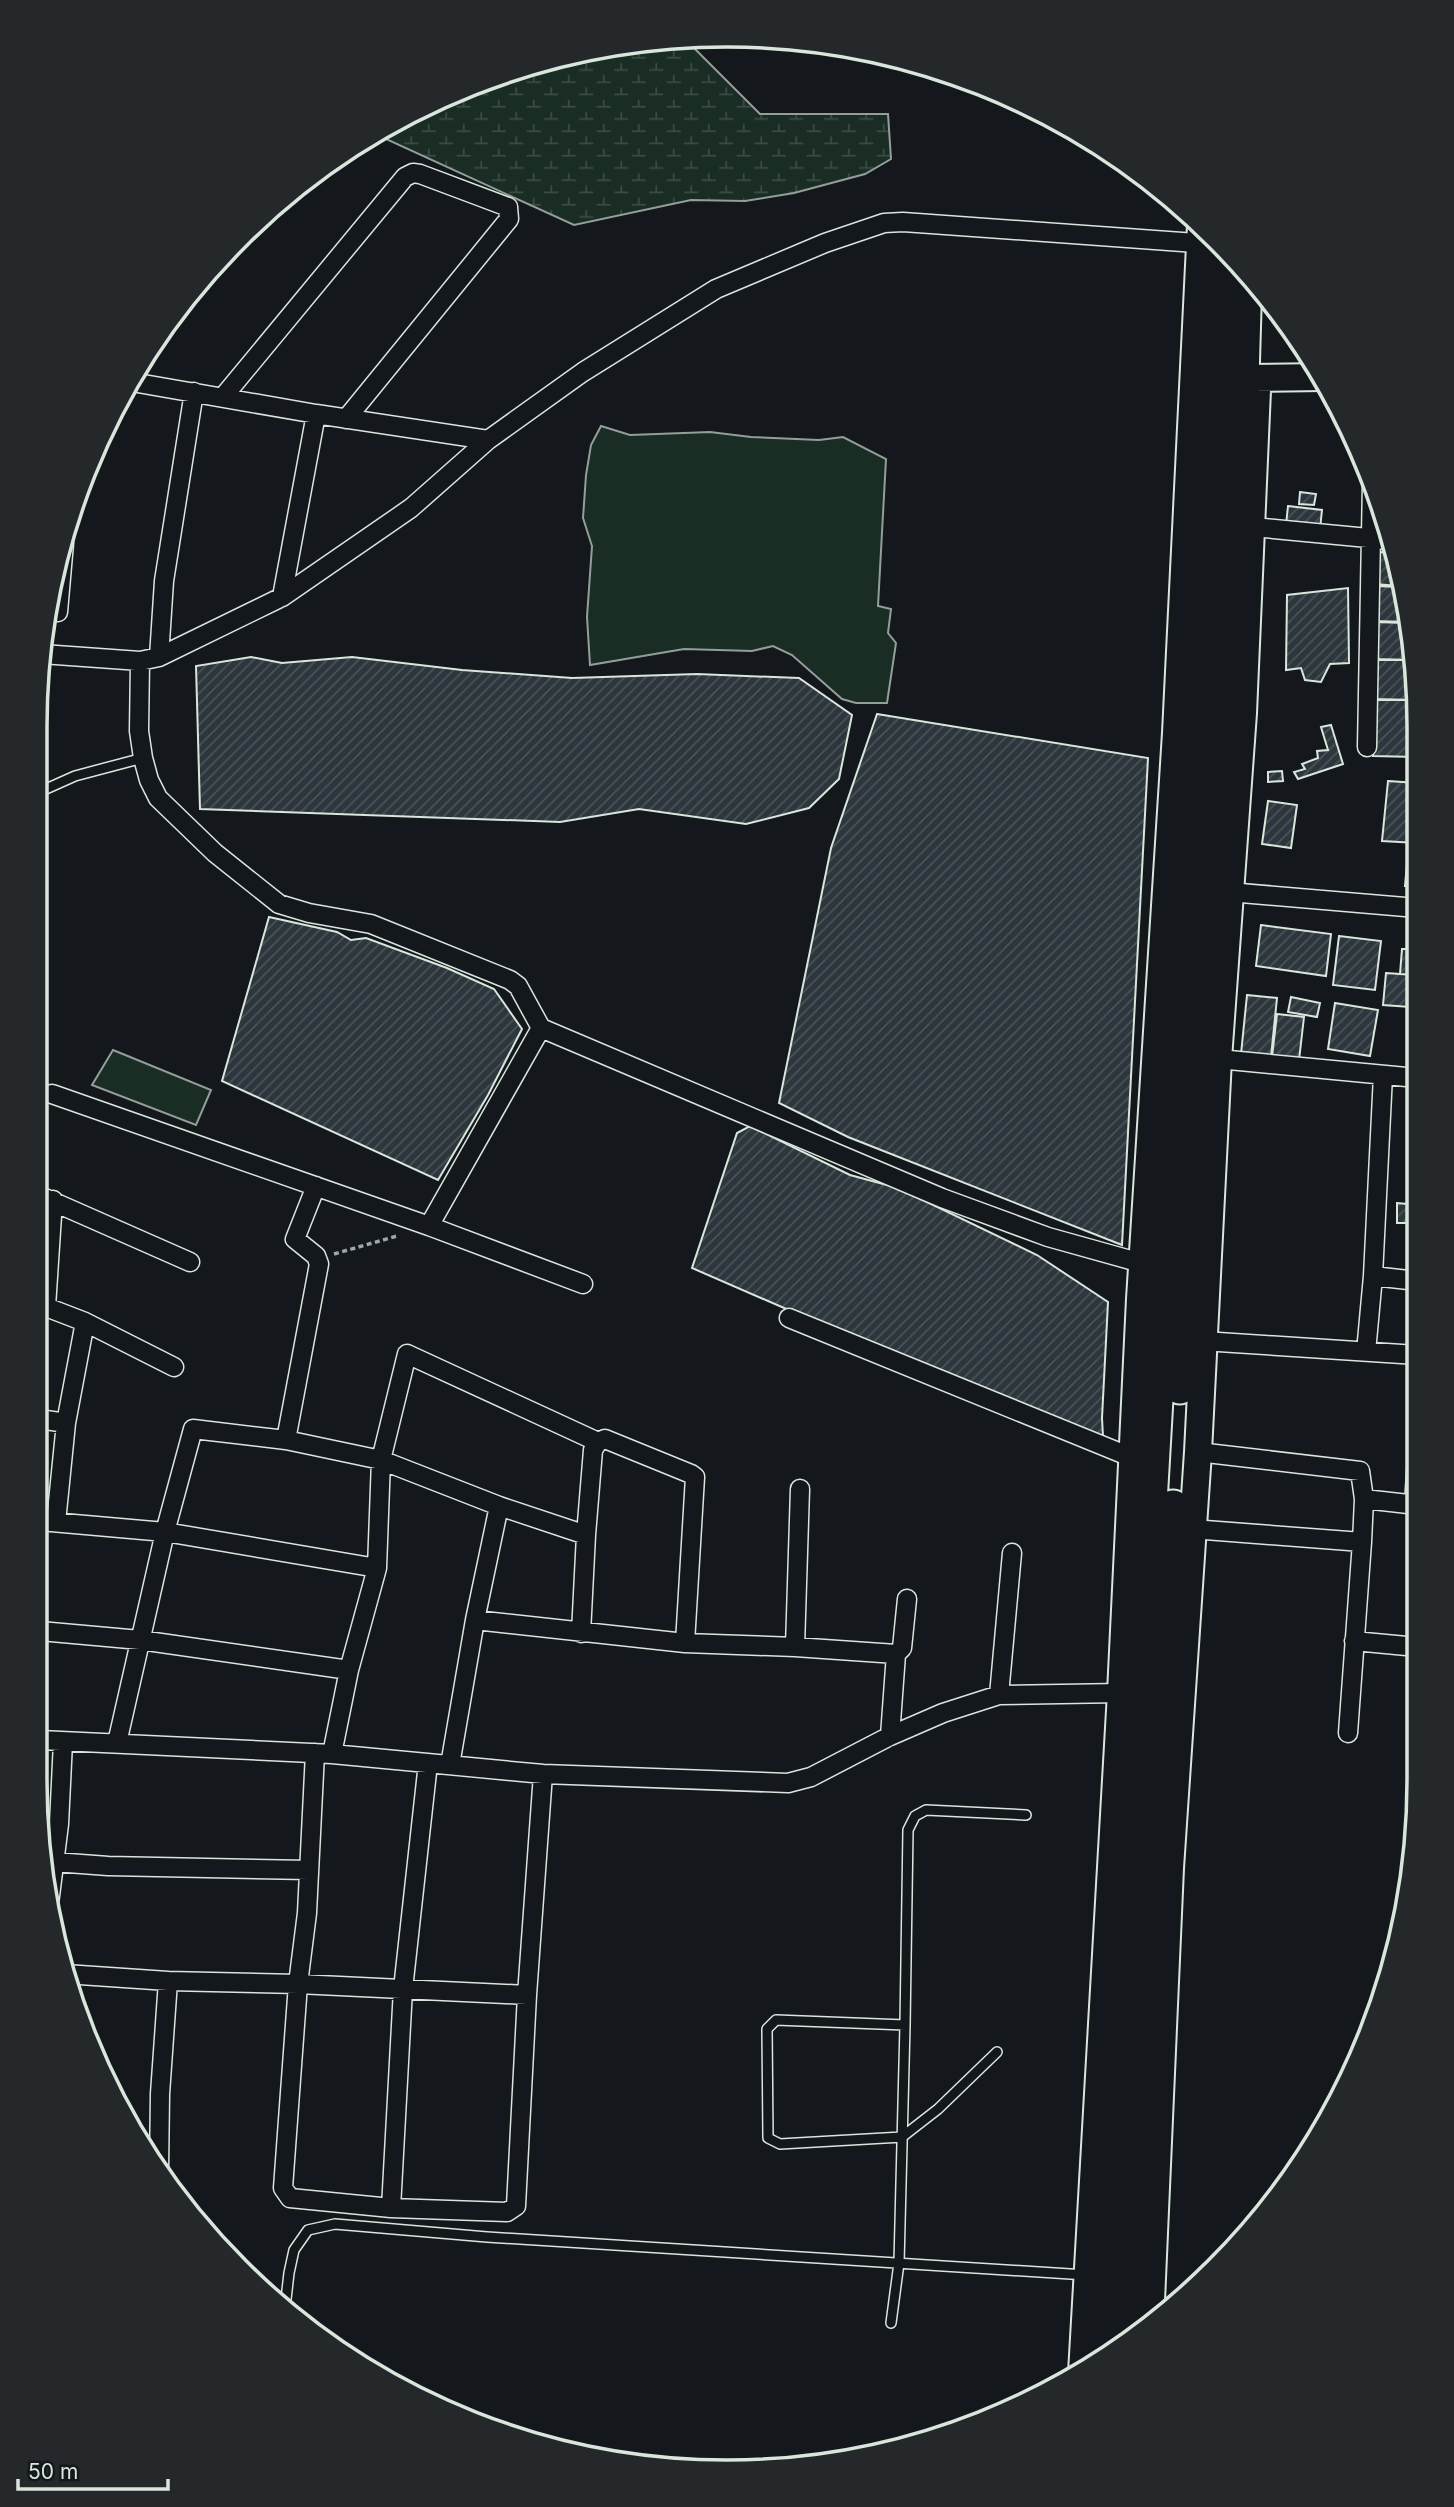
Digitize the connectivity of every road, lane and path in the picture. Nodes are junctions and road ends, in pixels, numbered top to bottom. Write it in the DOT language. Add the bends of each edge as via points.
graph roads {
  1 [pos="1200,238"];
  2 [pos="1211,250"];
  3 [pos="1254,299"];
  4 [pos="1227,377"];
  5 [pos="1310,377"];
  6 [pos="140,383"];
  7 [pos="194,392"];
  8 [pos="223,397"];
  9 [pos="316,414"];
  10 [pos="346,419"];
  11 [pos="488,440"];
  12 [pos="1371,509"];
  13 [pos="1242,526"];
  14 [pos="1370,537"];
  15 [pos="1380,539"];
  16 [pos="282,597"];
  17 [pos="59,600"];
  18 [pos="58,612"];
  19 [pos="52,655"];
  20 [pos="159,657"];
  21 [pos="140,661"];
  22 [pos="1367,747"];
  23 [pos="143,758"];
  24 [pos="47,789"];
  25 [pos="1228,892"];
  26 [pos="1407,907"];
  27 [pos="541,1028"];
  28 [pos="1210,1058"];
  29 [pos="1384,1074"];
  30 [pos="1407,1077"];
  31 [pos="52,1094"];
  32 [pos="316,1186"];
  33 [pos="47,1197"];
  34 [pos="429,1226"];
  35 [pos="318,1259"];
  36 [pos="190,1262"];
  37 [pos="1154,1267"];
  38 [pos="1373,1276"];
  39 [pos="1407,1280"];
  40 [pos="583,1284"];
  41 [pos="47,1307"];
  42 [pos="789,1318"];
  43 [pos="85,1322"];
  44 [pos="1203,1341"];
  45 [pos="1366,1352"];
  46 [pos="1407,1354"];
  47 [pos="174,1367"];
  48 [pos="47,1420"];
  49 [pos="66,1423"];
  50 [pos="286,1440"];
  51 [pos="598,1442"];
  52 [pos="1198,1452"];
  53 [pos="1133,1458"];
  54 [pos="381,1460"];
  55 [pos="800,1489"];
  56 [pos="1364,1499"];
  57 [pos="1407,1503"];
  58 [pos="499,1506"];
  59 [pos="48,1521"];
  60 [pos="1192,1530"];
  61 [pos="165,1532"];
  62 [pos="586,1535"];
  63 [pos="1362,1542"];
  64 [pos="1012,1553"];
  65 [pos="377,1568"];
  66 [pos="907,1599"];
  67 [pos="475,1620"];
  68 [pos="47,1632"];
  69 [pos="581,1633"];
  70 [pos="140,1640"];
  71 [pos="1353,1641"];
  72 [pos="685,1643"];
  73 [pos="1407,1646"];
  74 [pos="795,1647"];
  75 [pos="895,1654"];
  76 [pos="349,1670"];
  77 [pos="1121,1693"];
  78 [pos="999,1695"];
  79 [pos="1348,1733"];
  80 [pos="890,1736"];
  81 [pos="47,1741"];
  82 [pos="63,1742"];
  83 [pos="117,1744"];
  84 [pos="323,1754"];
  85 [pos="428,1763"];
  86 [pos="450,1765"];
  87 [pos="543,1774"];
  88 [pos="1026,1815"];
  89 [pos="51,1848"];
  90 [pos="52,1861"];
  91 [pos="309,1870"];
  92 [pos="76,1975"];
  93 [pos="168,1981"];
  94 [pos="298,1984"];
  95 [pos="403,1989"];
  96 [pos="527,1996"];
  97 [pos="905,2025"];
  98 [pos="997,2052"];
  99 [pos="902,2137"];
  100 [pos="159,2154"];
  101 [pos="391,2208"];
  102 [pos="899,2263"];
  103 [pos="1088,2275"];
  104 [pos="286,2297"];
  105 [pos="1151,2311"];
  106 [pos="891,2323"];
  107 [pos="1129,2328"];
  108 [pos="1102,2347"];
  109 [pos="1083,2359"];
  1 -- 11 [label="street" via="884,223 716,289 583,372"];
  2 -- 4 [label="highway"];
  3 -- 4 [label="highway"];
  4 -- 5 [label="street"];
  4 -- 13 [label="highway"];
  4 -- 37 [label="highway" via="1194,558"];
  6 -- 7 [label="street"];
  7 -- 8 [label="street"];
  7 -- 20 [label="street" via="164,580"];
  8 -- 9 [label="street"];
  8 -- 10 [label="street" via="405,177 419,174 508,207 509,219"];
  9 -- 10 [label="street"];
  9 -- 16 [label="street"];
  10 -- 11 [label="street"];
  11 -- 16 [label="street" via="411,508"];
  12 -- 14 [label="street"];
  13 -- 14 [label="street"];
  13 -- 25 [label="street" via="1243,713"];
  13 -- 28 [label="highway"];
  14 -- 15 [label="street"];
  14 -- 22 [label="street"];
  16 -- 20 [label="street"];
  17 -- 18 [label="street"];
  19 -- 21 [label="street"];
  20 -- 21 [label="street"];
  21 -- 23 [label="street"];
  23 -- 24 [label="lane"];
  23 -- 27 [label="street" via="158,798 215,853 279,904 309,914 371,923 510,980"];
  25 -- 26 [label="street"];
  25 -- 28 [label="street"];
  27 -- 34 [label="street"];
  27 -- 37 [label="street" via="942,1198 1048,1237"];
  28 -- 29 [label="street"];
  28 -- 44 [label="street"];
  28 -- 107 [label="highway" via="1174,1489"];
  29 -- 30 [label="street"];
  29 -- 38 [label="street"];
  31 -- 32 [label="street"];
  32 -- 34 [label="street"];
  32 -- 35 [label="street" via="295,1239"];
  33 -- 36 [label="street"];
  34 -- 35 [label="path"];
  34 -- 40 [label="street"];
  35 -- 50 [label="street"];
  37 -- 53 [label="street"];
  37 -- 108 [label="highway"];
  38 -- 39 [label="street"];
  38 -- 45 [label="street"];
  41 -- 43 [label="street"];
  42 -- 53 [label="street"];
  43 -- 47 [label="street"];
  43 -- 49 [label="street"];
  44 -- 45 [label="street"];
  44 -- 52 [label="street"];
  45 -- 46 [label="street"];
  48 -- 49 [label="street"];
  49 -- 59 [label="street"];
  50 -- 54 [label="street"];
  50 -- 61 [label="street" via="193,1429"];
  51 -- 54 [label="street" via="407,1354"];
  51 -- 62 [label="street" via="593,1450"];
  51 -- 72 [label="street" via="605,1439 695,1477"];
  52 -- 56 [label="street" via="1356,1469 1362,1476"];
  52 -- 60 [label="street"];
  53 -- 77 [label="street"];
  54 -- 58 [label="street"];
  54 -- 65 [label="street"];
  55 -- 74 [label="street"];
  56 -- 57 [label="street"];
  56 -- 63 [label="street"];
  58 -- 62 [label="street"];
  58 -- 67 [label="street"];
  59 -- 61 [label="street"];
  60 -- 63 [label="street"];
  60 -- 105 [label="street" via="1170,1868"];
  61 -- 65 [label="street"];
  61 -- 70 [label="street"];
  62 -- 69 [label="street"];
  63 -- 71 [label="street"];
  64 -- 78 [label="street"];
  65 -- 76 [label="street"];
  66 -- 75 [label="street" via="902,1648"];
  67 -- 69 [label="street"];
  67 -- 86 [label="street"];
  68 -- 70 [label="street"];
  69 -- 72 [label="street"];
  70 -- 76 [label="street"];
  70 -- 83 [label="street"];
  71 -- 73 [label="street"];
  71 -- 79 [label="street"];
  72 -- 74 [label="street"];
  74 -- 75 [label="street"];
  75 -- 80 [label="street"];
  76 -- 84 [label="street"];
  77 -- 78 [label="street"];
  77 -- 103 [label="street"];
  78 -- 80 [label="street"];
  80 -- 87 [label="street" via="811,1777 788,1783"];
  81 -- 82 [label="street"];
  82 -- 83 [label="street"];
  82 -- 89 [label="street" via="59,1824"];
  83 -- 84 [label="street"];
  84 -- 85 [label="street"];
  84 -- 91 [label="street"];
  85 -- 86 [label="street"];
  85 -- 95 [label="street"];
  86 -- 87 [label="street"];
  87 -- 96 [label="street"];
  88 -- 97 [label="lane" via="926,1810 915,1816 908,1830"];
  90 -- 91 [label="street"];
  91 -- 94 [label="street"];
  92 -- 93 [label="street"];
  93 -- 94 [label="street"];
  93 -- 100 [label="street"];
  94 -- 95 [label="street"];
  94 -- 101 [label="street" via="285,2195"];
  95 -- 96 [label="street"];
  95 -- 101 [label="street"];
  96 -- 101 [label="street" via="516,2206 507,2212"];
  97 -- 99 [label="lane"];
  97 -- 99 [label="lane" via="776,2020 767,2029 771,2141"];
  98 -- 99 [label="lane"];
  99 -- 102 [label="lane"];
  102 -- 103 [label="lane"];
  102 -- 104 [label="lane" via="335,2224 308,2230 294,2250"];
  102 -- 106 [label="lane"];
  103 -- 109 [label="street"];
}
